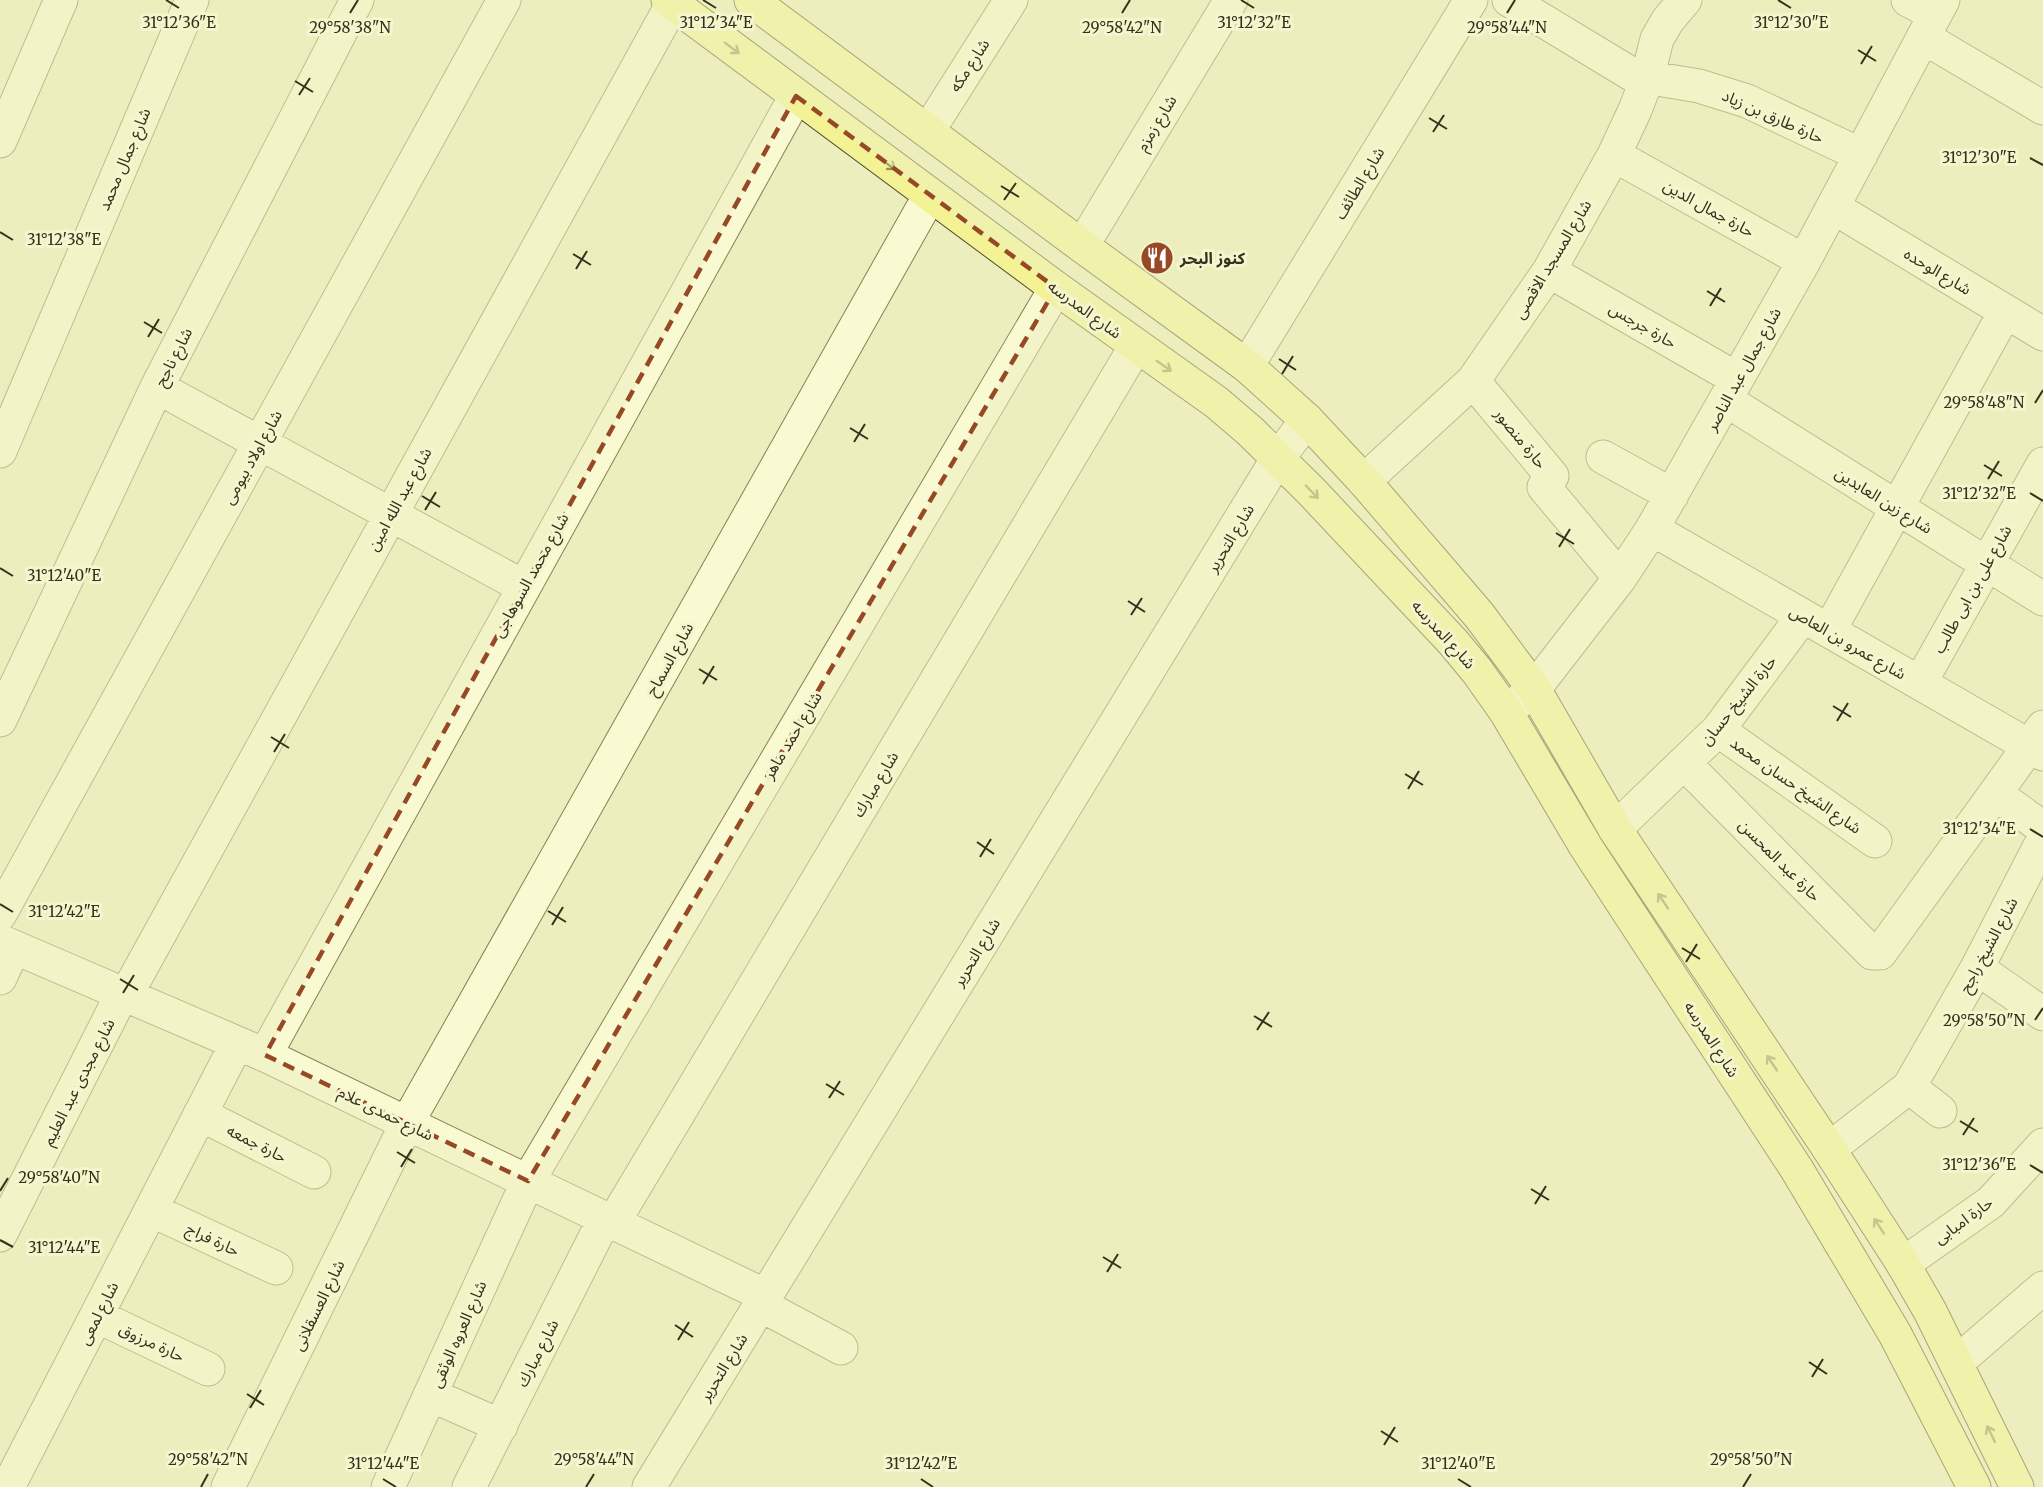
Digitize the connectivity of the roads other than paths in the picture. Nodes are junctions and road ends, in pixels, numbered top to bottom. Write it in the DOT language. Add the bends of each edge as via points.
graph roads {
  1 [pos="61,0"];
  2 [pos="192,0"];
  3 [pos="357,0"];
  4 [pos="504,0"];
  5 [pos="751,0"];
  6 [pos="1011,0"];
  7 [pos="1231,0"];
  8 [pos="1471,0"];
  9 [pos="1509,0"];
  10 [pos="1685,0"];
  11 [pos="670,2"];
  12 [pos="1927,13"];
  13 [pos="1647,79"];
  14 [pos="796,96"];
  15 [pos="2043,108"];
  16 [pos="928,131"];
  17 [pos="0,141"];
  18 [pos="1614,155"];
  19 [pos="1861,155"];
  20 [pos="930,195"];
  21 [pos="1833,207"];
  22 [pos="1082,246"];
  23 [pos="1804,261"];
  24 [pos="1549,271"];
  25 [pos="1056,288"];
  26 [pos="2005,312"];
  27 [pos="2043,334"];
  28 [pos="1136,346"];
  29 [pos="1247,366"];
  30 [pos="1473,381"];
  31 [pos="157,387"];
  32 [pos="1732,390"];
  33 [pos="1307,420"];
  34 [pos="260,443"];
  35 [pos="0,451"];
  36 [pos="1278,458"];
  37 [pos="1603,458"];
  38 [pos="2043,464"];
  39 [pos="1364,481"];
  40 [pos="1672,495"];
  41 [pos="1897,508"];
  42 [pos="391,514"];
  43 [pos="1652,529"];
  44 [pos="1986,563"];
  45 [pos="1620,579"];
  46 [pos="524,587"];
  47 [pos="2043,599"];
  48 [pos="1816,624"];
  49 [pos="1920,683"];
  50 [pos="1534,689"];
  51 [pos="1506,712"];
  52 [pos="0,720"];
  53 [pos="1718,730"];
  54 [pos="2039,742"];
  55 [pos="1684,763"];
  56 [pos="1996,794"];
  57 [pos="2043,828"];
  58 [pos="1616,829"];
  59 [pos="2043,840"];
  60 [pos="1875,841"];
  61 [pos="2034,880"];
  62 [pos="0,914"];
  63 [pos="7,944"];
  64 [pos="1977,968"];
  65 [pos="0,978"];
  66 [pos="124,994"];
  67 [pos="2043,1014"];
  68 [pos="251,1049"];
  69 [pos="1909,1087"];
  70 [pos="1940,1111"];
  71 [pos="200,1114"];
  72 [pos="407,1123"];
  73 [pos="2043,1145"];
  74 [pos="1829,1149"];
  75 [pos="314,1172"];
  76 [pos="528,1181"];
  77 [pos="151,1210"];
  78 [pos="609,1220"];
  79 [pos="0,1235"];
  80 [pos="1903,1264"];
  81 [pos="276,1268"];
  82 [pos="2043,1288"];
  83 [pos="764,1300"];
  84 [pos="97,1316"];
  85 [pos="842,1348"];
  86 [pos="1956,1363"];
  87 [pos="208,1369"];
  88 [pos="431,1395"];
  89 [pos="501,1426"];
  90 [pos="8,1487"];
  91 [pos="228,1487"];
  92 [pos="388,1487"];
  93 [pos="469,1487"];
  94 [pos="649,1487"];
  95 [pos="1974,1487"];
  96 [pos="2017,1487"];
  1 -- 17 [label="street"];
  2 -- 35 [label="street, شارع جمال محمد"];
  3 -- 31 [label="street, شارع ناجح"];
  4 -- 34 [label="street, شارع اولاد بيومى"];
  5 -- 16 [label="main road"];
  6 -- 16 [label="street, شارع مكه"];
  7 -- 22 [label="street, شارع زمزم"];
  8 -- 29 [label="street, شارع الطائف"];
  9 -- 13 [label="street, حارة طارق بن زياد" via="1619,69"];
  10 -- 13 [label="street, شارع المسجد الاقصى" via="1657,39"];
  11 -- 14 [label="main road, شارع المدرسه, one-way"];
  11 -- 42 [label="street, شارع عبد الله امين"];
  12 -- 15 [label="street"];
  12 -- 19 [label="street, شارع جمال عبد الناصر"];
  13 -- 18 [label="street, شارع المسجد الاقصى"];
  13 -- 19 [label="street, حارة طارق بن زياد" via="1699,86 1747,101"];
  14 -- 20 [label="main road, شارع المدرسه, one-way"];
  14 -- 46 [label="street, شارع محمد السوهاجى"];
  16 -- 22 [label="main road"];
  18 -- 23 [label="street, حارة جمال الدين"];
  18 -- 24 [label="street, شارع المسجد الاقصى"];
  19 -- 21 [label="street, شارع جمال عبد الناصر"];
  20 -- 25 [label="main road, شارع المدرسه"];
  20 -- 72 [label="street, شارع السماح"];
  21 -- 23 [label="street, شارع جمال عبد الناصر"];
  21 -- 26 [label="street, شارع الوحده"];
  22 -- 29 [label="main road"];
  23 -- 32 [label="street, شارع جمال عبد الناصر"];
  24 -- 30 [label="street, شارع المسجد الاقصى"];
  24 -- 32 [label="street, حارة جرجس"];
  25 -- 28 [label="main road, شارع المدرسه"];
  25 -- 76 [label="street, شارع احمد ماهر"];
  26 -- 27 [label="street, شارع الوحده"];
  26 -- 41 [label="street, حارة الشيخ حسان"];
  28 -- 36 [label="main road, شارع المدرسه, one-way" via="1216,402"];
  28 -- 78 [label="street, شارع مبارك"];
  29 -- 33 [label="main road"];
  30 -- 39 [label="street, شارع المسجد الاقصى"];
  30 -- 45 [label="street, حارة منصور" via="1552,477 1544,487"];
  31 -- 34 [label="street"];
  31 -- 52 [label="street, شارع ناجح"];
  32 -- 40 [label="street, شارع جمال عبد الناصر"];
  32 -- 41 [label="street, شارع زين العابدين"];
  33 -- 36 [label="street, شارع التحرير"];
  33 -- 39 [label="main road"];
  34 -- 42 [label="street"];
  34 -- 62 [label="street, شارع اولاد بيومى"];
  36 -- 51 [label="main road, شارع المدرسه, one-way" via="1452,642"];
  36 -- 83 [label="street, شارع التحرير"];
  37 -- 40 [label="street"];
  38 -- 44 [label="street, شارع على بن ابى طالب"];
  39 -- 50 [label="main road" via="1479,615"];
  40 -- 43 [label="street, شارع جمال عبد الناصر"];
  41 -- 44 [label="street, شارع زين العابدين"];
  41 -- 48 [label="street, حارة الشيخ حسان"];
  42 -- 46 [label="street"];
  42 -- 66 [label="street, شارع عبد الله امين"];
  43 -- 45 [label="street, شارع جمال عبد الناصر"];
  43 -- 48 [label="street, شارع عمرو بن العاص"];
  44 -- 47 [label="street, شارع زين العابدين"];
  44 -- 49 [label="street, شارع على بن ابى طالب"];
  45 -- 50 [label="street, شارع جمال عبد الناصر"];
  46 -- 68 [label="street, شارع محمد السوهاجى"];
  48 -- 49 [label="street, شارع عمرو بن العاص"];
  48 -- 53 [label="street, حارة الشيخ حسان"];
  49 -- 54 [label="street, شارع عمرو بن العاص"];
  50 -- 51 [label="street, شارع جمال عبد الناصر"];
  50 -- 58 [label="main road"];
  51 -- 95 [label="main road, شارع المدرسه" via="1586,847 1796,1168 1868,1286"];
  53 -- 55 [label="street, حارة الشيخ حسان"];
  53 -- 60 [label="street, شارع الشيخ حسان محمد"];
  54 -- 56 [label="street"];
  55 -- 56 [label="street, حارة عبد المحسن" via="1877,954"];
  55 -- 58 [label="street, حارة الشيخ حسان"];
  56 -- 57 [label="street"];
  74 -- 58 [label="main road, one-way"];
  59 -- 61 [label="street, شارع الشيخ راجح"];
  61 -- 64 [label="street, شارع الشيخ راجح"];
  63 -- 65 [label="street"];
  63 -- 66 [label="street, شارع حمدى علام"];
  64 -- 67 [label="street"];
  64 -- 69 [label="street, شارع الشيخ راجح"];
  66 -- 68 [label="street, شارع حمدى علام"];
  66 -- 79 [label="street, شارع مجدى عبد العليم"];
  68 -- 71 [label="street, شارع لمعى"];
  68 -- 72 [label="street, شارع حمدى علام"];
  69 -- 70 [label="street"];
  69 -- 74 [label="street, شارع الشيخ راجح"];
  71 -- 75 [label="street, حارة جمعه"];
  71 -- 77 [label="street, شارع لمعى"];
  72 -- 76 [label="street, شارع حمدى علام"];
  72 -- 91 [label="street, شارع العسقلانى"];
  73 -- 80 [label="street, حارة امبابى" via="1991,1202"];
  80 -- 74 [label="main road, one-way"];
  76 -- 78 [label="street, شارع حمدى علام"];
  76 -- 88 [label="street, شارع العروه الوثقى"];
  77 -- 81 [label="street, حارة فراج"];
  77 -- 84 [label="street, شارع لمعى"];
  78 -- 83 [label="street, شارع حمدى علام"];
  78 -- 89 [label="street, شارع مبارك"];
  80 -- 86 [label="main road"];
  82 -- 86 [label="street"];
  83 -- 85 [label="street, شارع حمدى علام"];
  83 -- 94 [label="street, شارع التحرير"];
  84 -- 87 [label="street, حارة مرزوق"];
  84 -- 90 [label="street, شارع لمعى"];
  96 -- 86 [label="main road, one-way"];
  88 -- 89 [label="street"];
  88 -- 92 [label="street, شارع العروه الوثقى"];
  89 -- 93 [label="street, شارع مبارك"];
}
